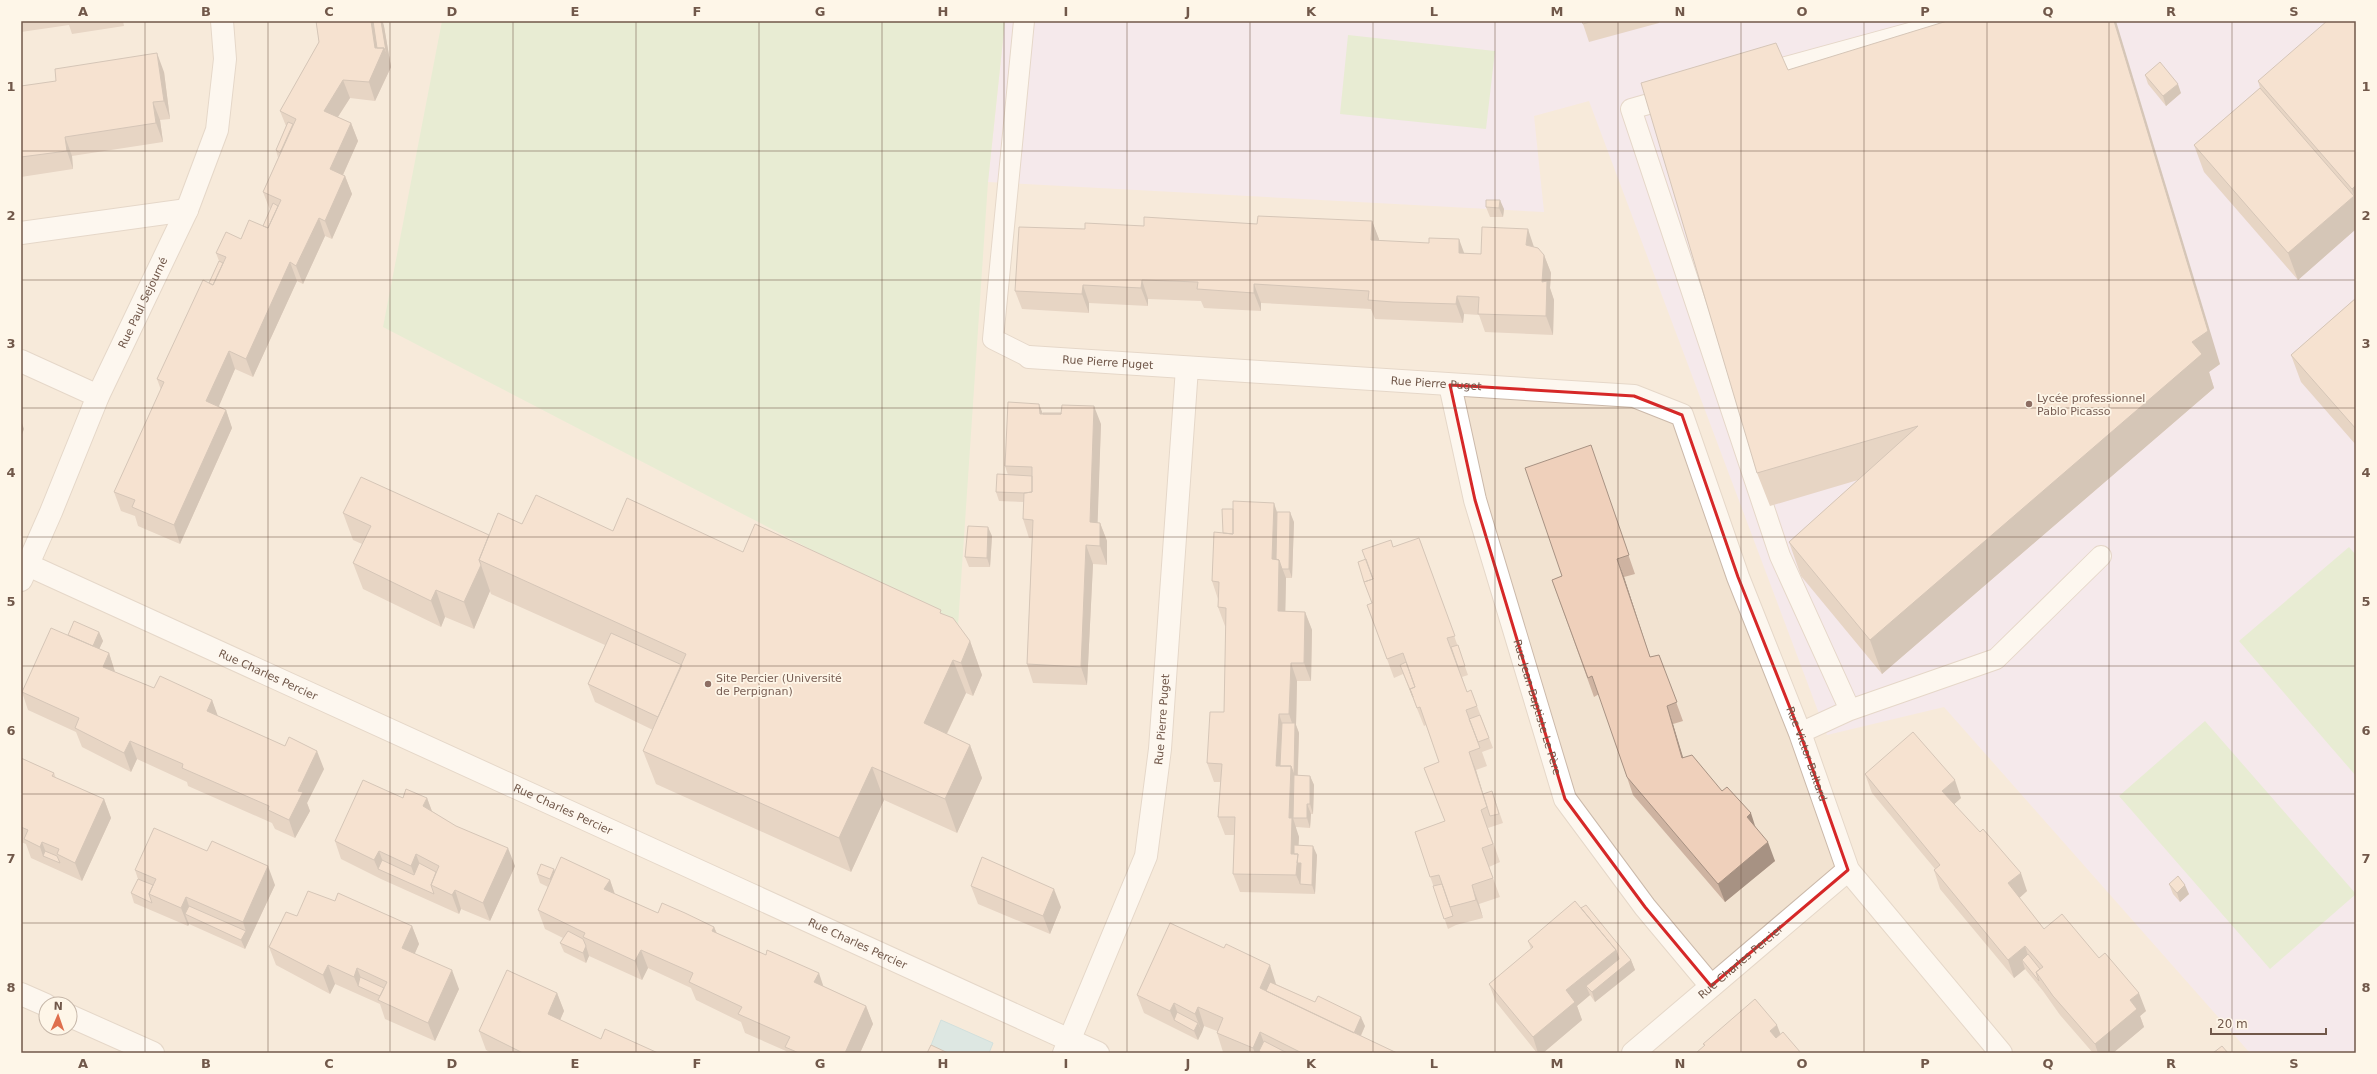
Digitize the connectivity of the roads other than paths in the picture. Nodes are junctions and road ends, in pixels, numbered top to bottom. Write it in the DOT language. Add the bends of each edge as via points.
graph roads {
  1 [pos="222,21"];
  2 [pos="1024,21"];
  3 [pos="1954,21"];
  4 [pos="1739,79"];
  5 [pos="1693,92"];
  6 [pos="187,210"];
  7 [pos="21,233"];
  8 [pos="1029,357"];
  9 [pos="21,361"];
  10 [pos="1187,368"];
  11 [pos="1450,385"];
  12 [pos="98,396"];
  13 [pos="1682,415"];
  14 [pos="2101,556"];
  15 [pos="25,572"];
  16 [pos="1850,710"];
  17 [pos="1800,732"];
  18 [pos="1848,870"];
  19 [pos="1711,986"];
  20 [pos="21,994"];
  21 [pos="38,1001"];
  22 [pos="78,1020"];
  23 [pos="1067,1047"];
  24 [pos="153,1053"];
  25 [pos="1098,1053"];
  26 [pos="1633,1053"];
  27 [pos="2001,1053"];
  1 -- 6 [label="street, Rue Paul Sejourné" via="225,58 218,130"];
  2 -- 8 [label="lane" via="993,339"];
  3 -- 4 [label="lane"];
  5 -- 16 [label="lane" via="1631,109 1780,556"];
  6 -- 7 [label="street"];
  6 -- 12 [label="street, Rue Paul Sejourné"];
  8 -- 10 [label="street, Rue Pierre Puget"];
  9 -- 12 [label="street"];
  10 -- 11 [label="street, Rue Pierre Puget"];
  10 -- 23 [label="street, Rue Pierre Puget" via="1160,749 1146,856"];
  11 -- 13 [label="street, Rue Pierre Puget" via="1634,396"];
  11 -- 19 [label="street, Rue Jean-Baptiste Le Père" via="1475,500 1565,799 1645,907"];
  12 -- 15 [label="street, Rue Paul Sejourné"];
  13 -- 17 [label="street, Rue Victor Baltard" via="1738,577"];
  14 -- 16 [label="lane" via="1996,659"];
  15 -- 23 [label="street, Rue Charles Percier"];
  16 -- 17 [label="lane"];
  17 -- 18 [label="street, Rue Victor Baltard"];
  18 -- 19 [label="street, Rue Charles Percier"];
  18 -- 27 [label="street, Rue Victor Baltard"];
  19 -- 26 [label="street, Rue Charles Percier"];
  20 -- 21 [label="street"];
  22 -- 24 [label="street"];
  23 -- 25 [label="street, Rue Charles Percier"];
}
